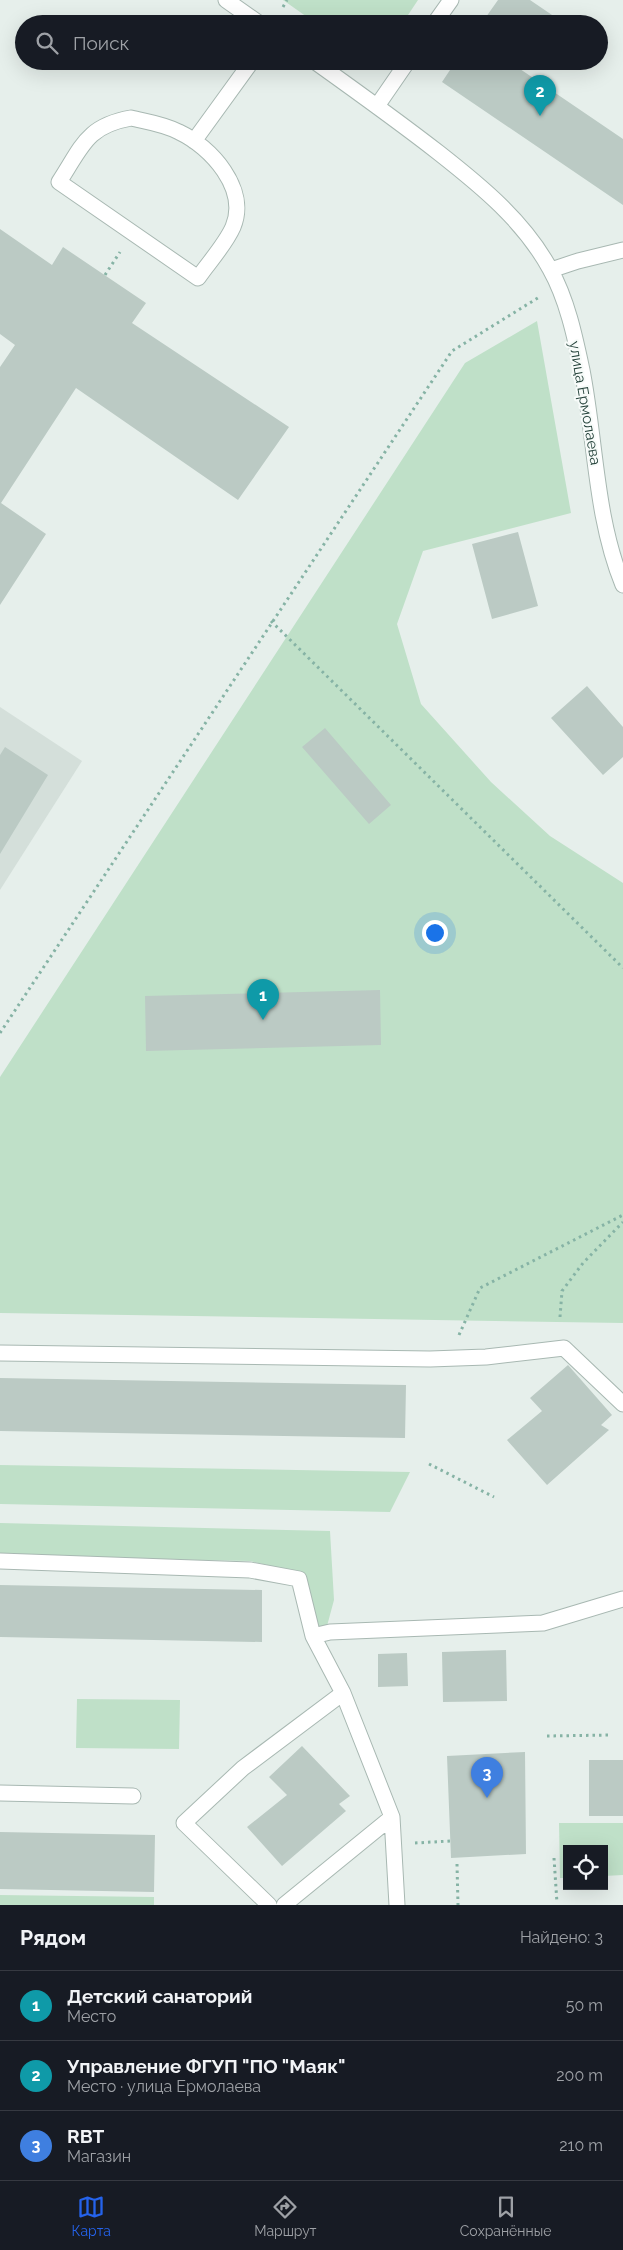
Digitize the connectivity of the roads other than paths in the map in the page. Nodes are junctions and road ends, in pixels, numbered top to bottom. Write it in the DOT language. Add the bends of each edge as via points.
graph roads {
  1 [pos="226,0"];
  2 [pos="451,0"];
  3 [pos="247,15"];
  4 [pos="440,15"];
  5 [pos="245,70"];
  6 [pos="327,70"];
  7 [pos="402,70"];
  8 [pos="377,106"];
  9 [pos="194,141"];
  10 [pos="623,250"];
  11 [pos="551,270"];
  12 [pos="623,585"];
  13 [pos="0,1353"];
  14 [pos="623,1404"];
  15 [pos="0,1561"];
  16 [pos="623,1599"];
  17 [pos="313,1636"];
  18 [pos="343,1693"];
  19 [pos="0,1793"];
  20 [pos="133,1796"];
  21 [pos="392,1817"];
  22 [pos="270,1905"];
  23 [pos="284,1905"];
  24 [pos="397,1905"];
  1 -- 3 [label="street"];
  2 -- 4 [label="street"];
  5 -- 9 [label="street"];
  6 -- 8 [label="street, улица Ермолаева"];
  7 -- 8 [label="street"];
  8 -- 11 [label="street, улица Ермолаева" via="482,186 520,226"];
  9 -- 9 [label="street" via="162,125 131,118 110,122 91,134 59,182 198,278 233,227 237,209 233,188 221,166"];
  10 -- 11 [label="street"];
  11 -- 12 [label="street, улица Ермолаева" via="572,329 582,371 602,517 612,558"];
  13 -- 14 [label="street" via="430,1359 486,1358 564,1348"];
  15 -- 17 [label="street" via="250,1570 299,1579"];
  16 -- 17 [label="street" via="543,1623 330,1632"];
  17 -- 18 [label="street"];
  18 -- 21 [label="street"];
  18 -- 22 [label="street" via="243,1768 184,1823"];
  19 -- 20 [label="street"];
  21 -- 23 [label="street"];
  21 -- 24 [label="street"];
}
